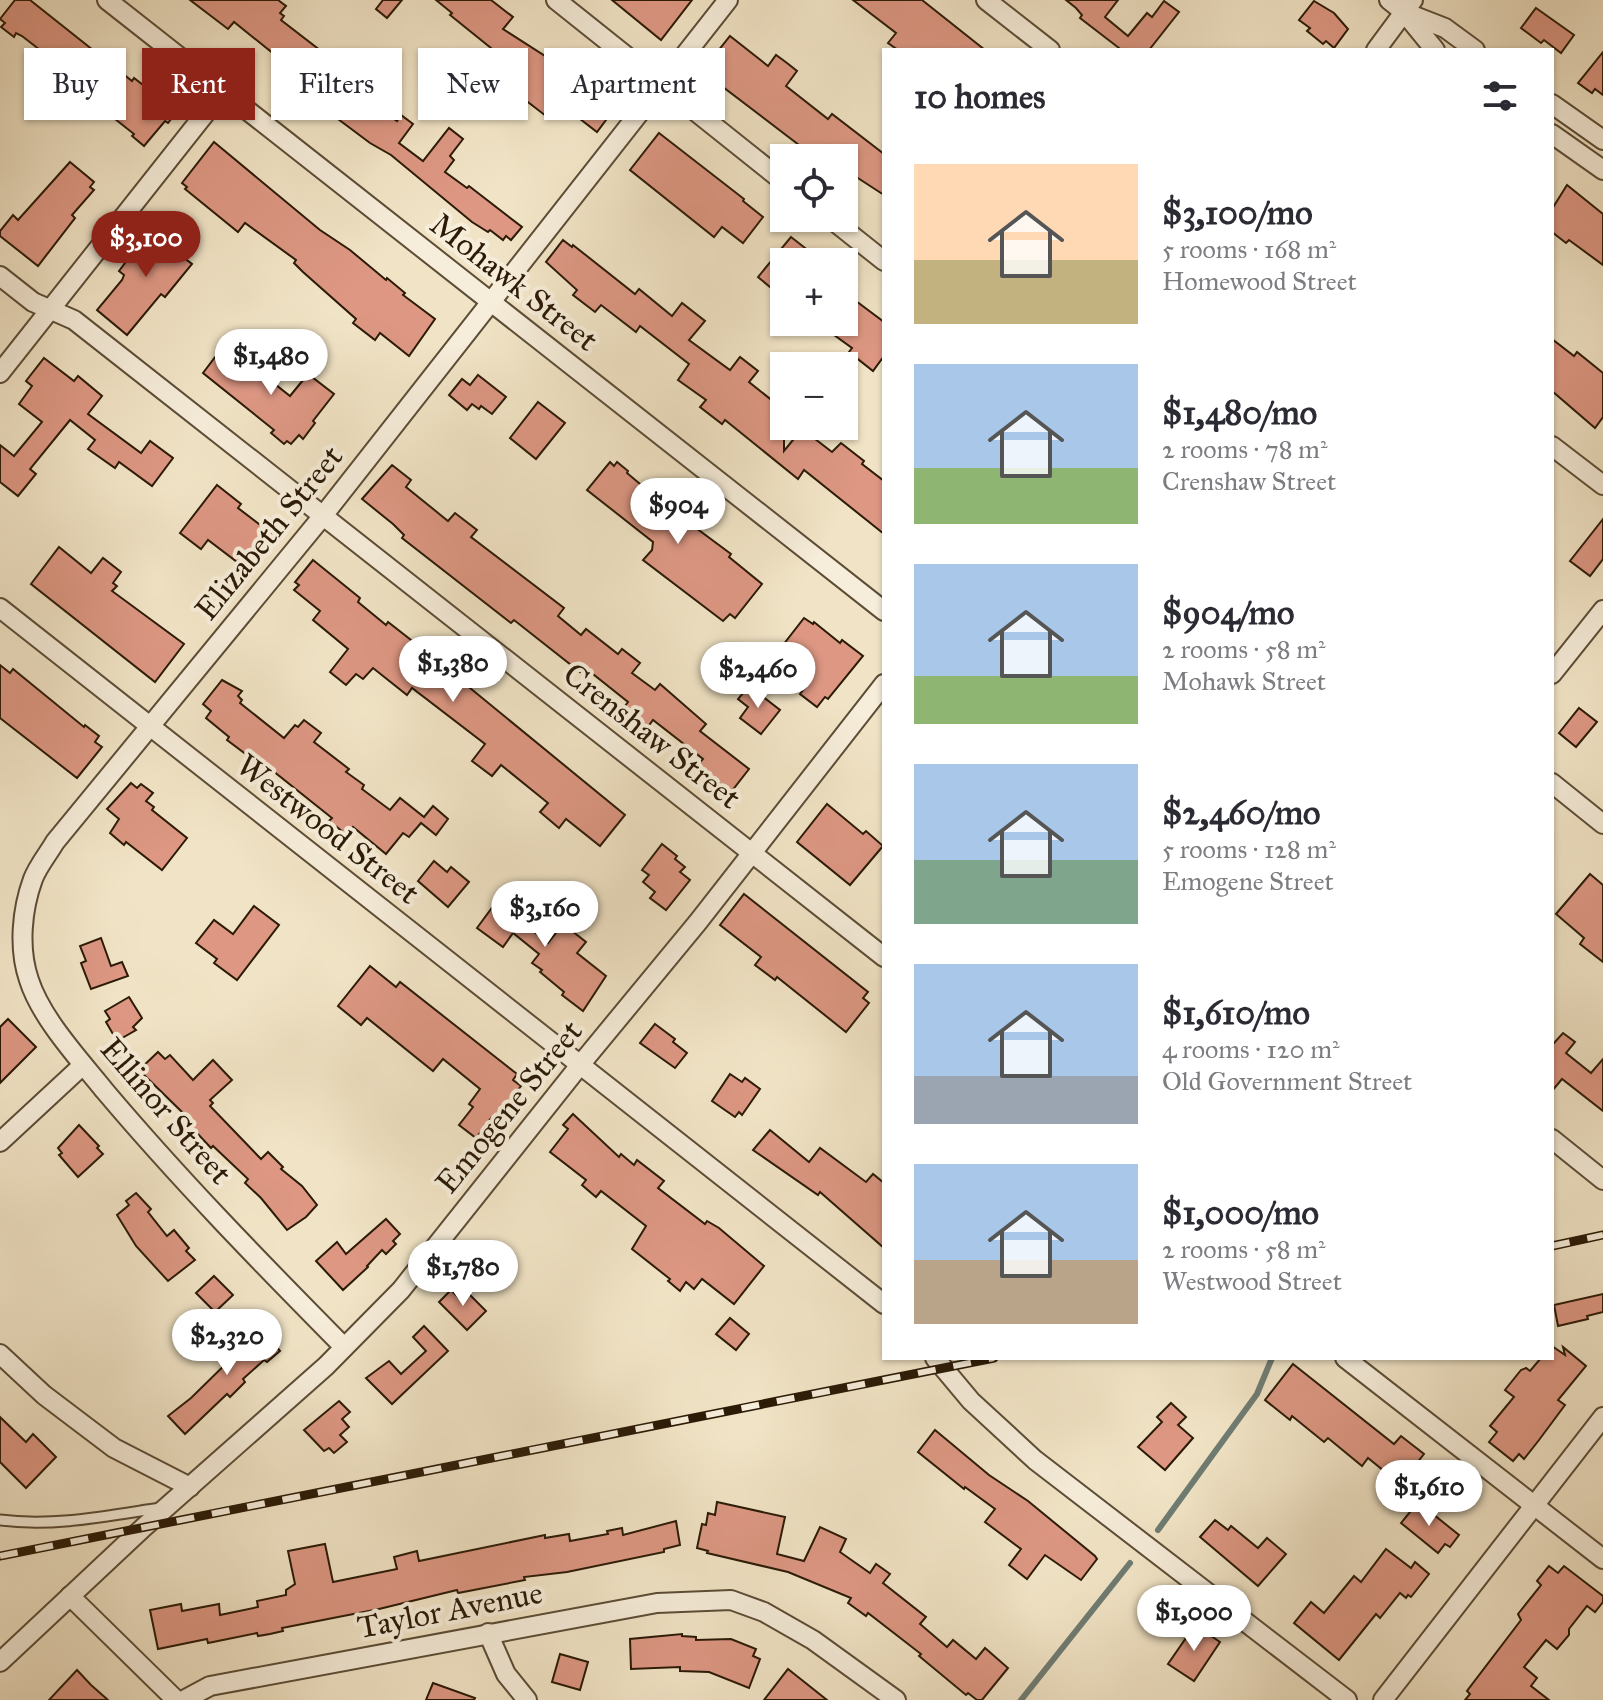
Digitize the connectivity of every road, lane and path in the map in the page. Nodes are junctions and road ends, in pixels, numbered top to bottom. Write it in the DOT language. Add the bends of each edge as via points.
graph roads {
  1 [pos="107,0"];
  2 [pos="556,0"];
  3 [pos="728,0"];
  4 [pos="986,0"];
  5 [pos="1402,4"];
  6 [pos="168,48"];
  7 [pos="616,48"];
  8 [pos="691,48"];
  9 [pos="1047,48"];
  10 [pos="1377,48"];
  11 [pos="1434,48"];
  12 [pos="1472,48"];
  13 [pos="1554,105"];
  14 [pos="255,116"];
  15 [pos="200,120"];
  16 [pos="635,120"];
  17 [pos="706,120"];
  18 [pos="1554,135"];
  19 [pos="1603,140"];
  20 [pos="1603,170"];
  21 [pos="770,171"];
  22 [pos="848,232"];
  23 [pos="882,259"];
  24 [pos="0,276"];
  25 [pos="491,303"];
  26 [pos="51,310"];
  27 [pos="0,373"];
  28 [pos="1554,448"];
  29 [pos="1603,485"];
  30 [pos="322,517"];
  31 [pos="0,608"];
  32 [pos="882,609"];
  33 [pos="1603,610"];
  34 [pos="1554,671"];
  35 [pos="882,687"];
  36 [pos="149,728"];
  37 [pos="1554,785"];
  38 [pos="1603,824"];
  39 [pos="752,852"];
  40 [pos="34,876"];
  41 [pos="882,955"];
  42 [pos="83,1065"];
  43 [pos="580,1065"];
  44 [pos="1554,1141"];
  45 [pos="0,1142"];
  46 [pos="1603,1180"];
  47 [pos="882,1302"];
  48 [pos="344,1347"];
  49 [pos="0,1354"];
  50 [pos="937,1360"];
  51 [pos="1348,1360"];
  52 [pos="1603,1417"];
  53 [pos="190,1487"];
  54 [pos="1534,1505"];
  55 [pos="167,1507"];
  56 [pos="0,1520"];
  57 [pos="1603,1559"];
  58 [pos="70,1596"];
  59 [pos="488,1633"];
  60 [pos="0,1662"];
  61 [pos="176,1700"];
  62 [pos="184,1700"];
  63 [pos="527,1700"];
  64 [pos="896,1700"];
  65 [pos="1347,1700"];
  66 [pos="1383,1700"];
  1 -- 6 [label="street, Mohawk Street"];
  2 -- 7 [label="street"];
  3 -- 8 [label="street, Elizabeth Street"];
  4 -- 9 [label="street"];
  5 -- 10 [label="street"];
  5 -- 11 [label="street"];
  5 -- 12 [label="street"];
  13 -- 19 [label="street"];
  14 -- 25 [label="street, Mohawk Street"];
  15 -- 26 [label="street"];
  16 -- 25 [label="street, Elizabeth Street"];
  17 -- 21 [label="street"];
  18 -- 20 [label="street"];
  22 -- 23 [label="street"];
  24 -- 26 [label="street, Crenshaw Street"];
  25 -- 30 [label="street, Elizabeth Street"];
  25 -- 32 [label="street, Mohawk Street"];
  26 -- 27 [label="street"];
  26 -- 30 [label="street, Crenshaw Street" via="74,320"];
  28 -- 29 [label="street"];
  30 -- 36 [label="street, Elizabeth Street"];
  30 -- 39 [label="street, Crenshaw Street"];
  31 -- 36 [label="street, Westwood Street"];
  33 -- 34 [label="street"];
  35 -- 39 [label="street, Emogene Street"];
  36 -- 40 [label="street, Elizabeth Street" via="55,842"];
  36 -- 43 [label="street, Westwood Street"];
  37 -- 38 [label="street"];
  39 -- 41 [label="street, Crenshaw Street"];
  39 -- 43 [label="street, Emogene Street"];
  40 -- 42 [label="street, Ellinor Street" via="23,916 28,979"];
  42 -- 45 [label="street"];
  42 -- 48 [label="street, Ellinor Street" via="252,1254"];
  43 -- 47 [label="street, Westwood Street"];
  43 -- 48 [label="street, Emogene Street" via="401,1290"];
  44 -- 46 [label="street"];
  48 -- 53 [label="street, Emogene Street"];
  49 -- 53 [label="street" via="114,1448"];
  50 -- 65 [label="street" via="981,1411 1035,1460"];
  51 -- 54 [label="street"];
  52 -- 54 [label="street"];
  53 -- 55 [label="street, Emogene Street"];
  54 -- 57 [label="street"];
  54 -- 66 [label="street"];
  55 -- 56 [label="lane" via="71,1521"];
  55 -- 58 [label="street, Emogene Street"];
  58 -- 60 [label="street, Emogene Street"];
  58 -- 61 [label="street"];
  59 -- 62 [label="street, Taylor Avenue" via="210,1686"];
  59 -- 63 [label="street" via="506,1674"];
  59 -- 64 [label="street, Taylor Avenue" via="657,1603 731,1600 813,1640"];
}
